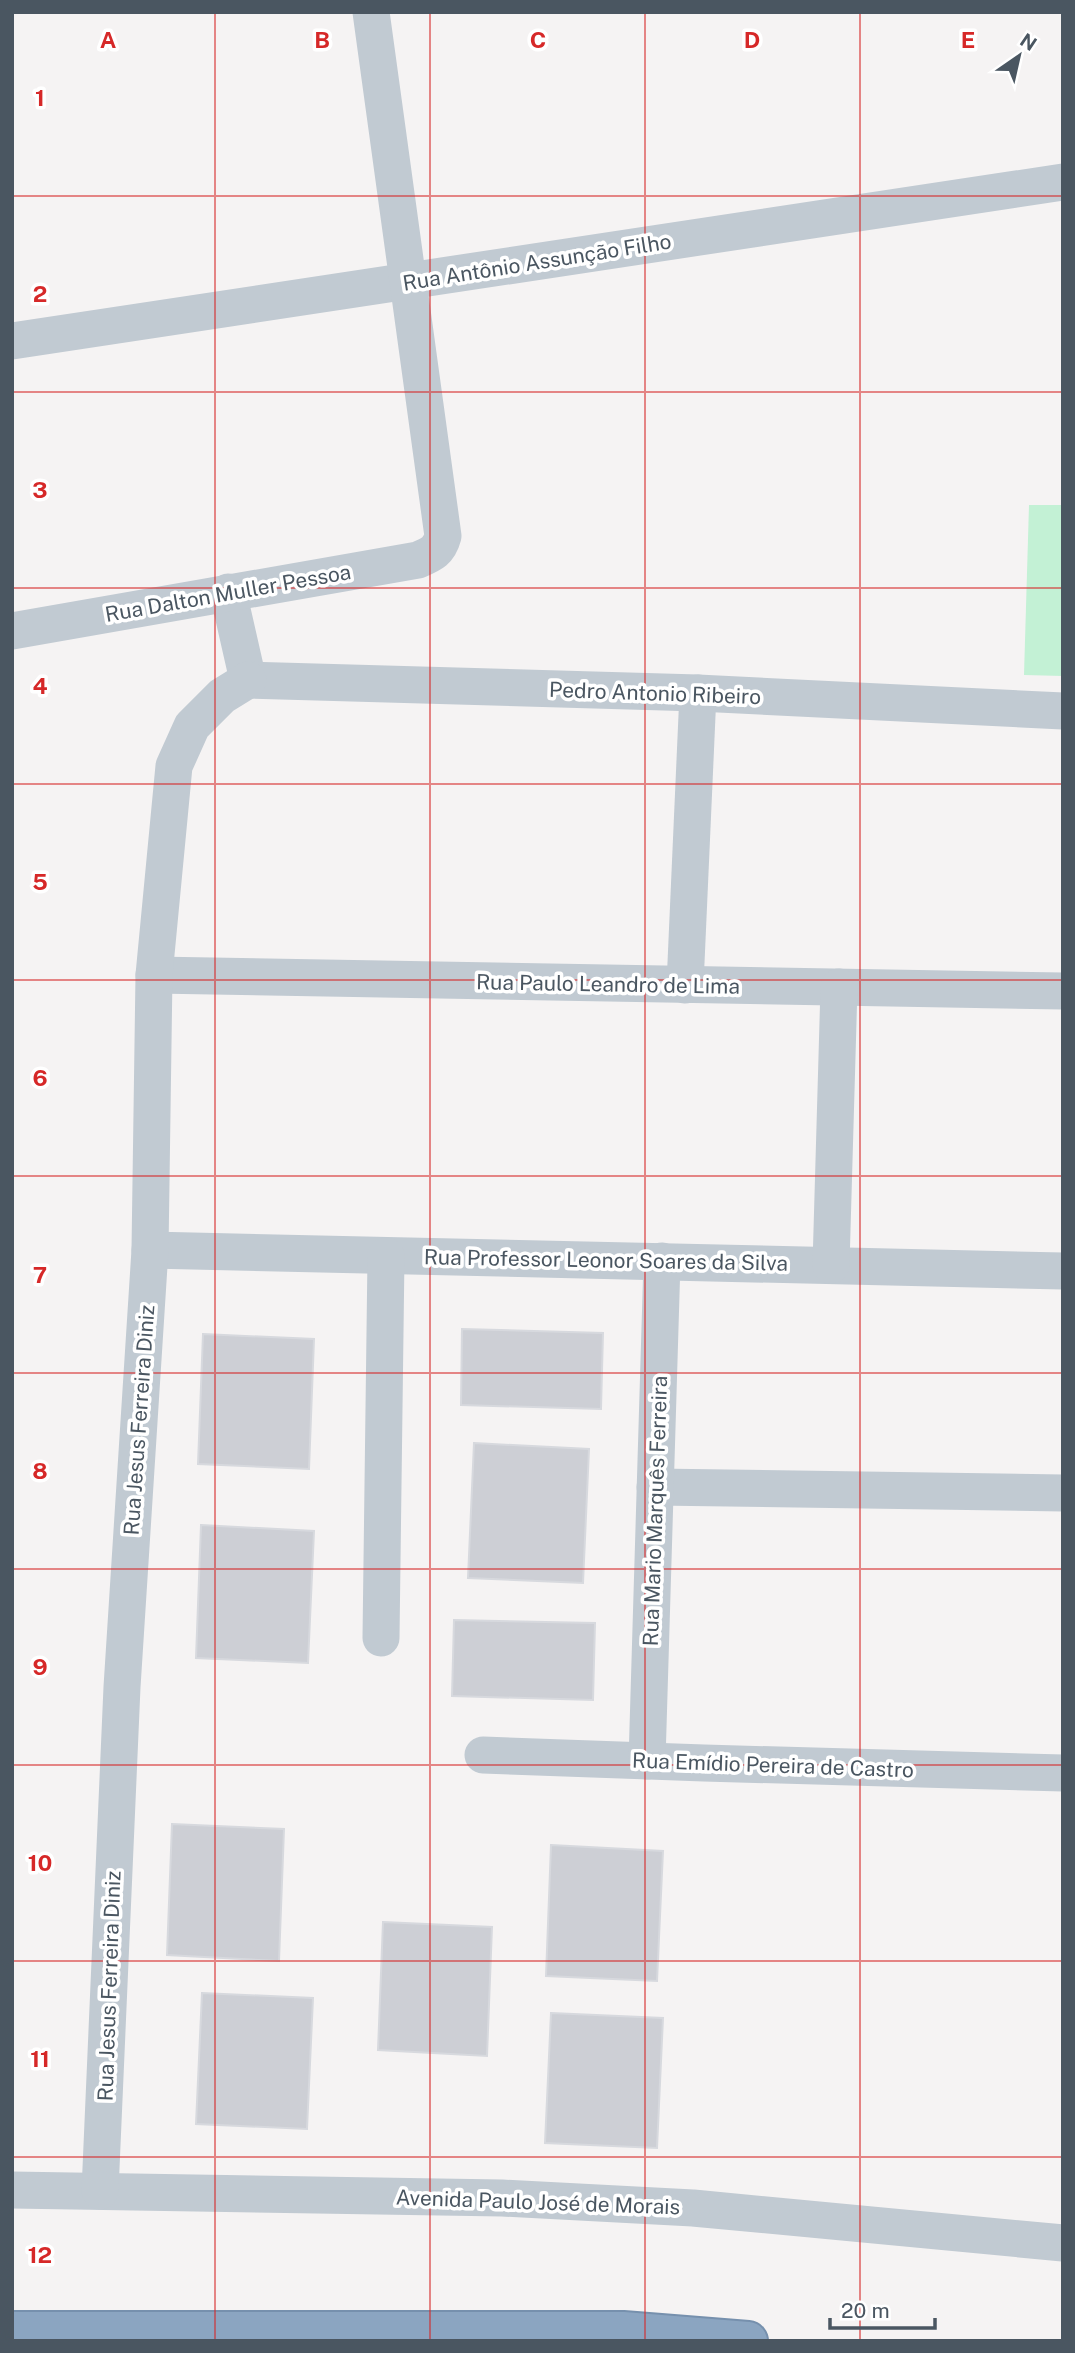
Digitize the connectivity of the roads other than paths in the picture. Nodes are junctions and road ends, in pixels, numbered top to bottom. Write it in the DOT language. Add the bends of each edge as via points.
graph roads {
  1 [pos="371,12"];
  2 [pos="1063,182"];
  3 [pos="408,281"];
  4 [pos="12,341"];
  5 [pos="228,593"];
  6 [pos="12,631"];
  7 [pos="248,680"];
  8 [pos="698,693"];
  9 [pos="1063,710"];
  10 [pos="154,975"];
  11 [pos="685,985"];
  12 [pos="839,987"];
  13 [pos="1063,991"];
  14 [pos="150,1250"];
  15 [pos="386,1256"];
  16 [pos="663,1261"];
  17 [pos="831,1265"];
  18 [pos="1063,1271"];
  19 [pos="655,1487"];
  20 [pos="1063,1493"];
  21 [pos="381,1638"];
  22 [pos="483,1755"];
  23 [pos="647,1761"];
  24 [pos="1063,1773"];
  25 [pos="12,2190"];
  26 [pos="100,2191"];
  27 [pos="1063,2243"];
  28 [pos="12,2331"];
  29 [pos="748,2341"];
  1 -- 3 [label="street"];
  2 -- 3 [label="street, Rua Antônio Assunção Filho"];
  3 -- 4 [label="street, Rua Antônio Assunção Filho"];
  3 -- 5 [label="street, Rua Dalton Muller Pessoa" via="443,536 440,546 418,560"];
  5 -- 6 [label="street, Rua Dalton Muller Pessoa"];
  5 -- 7 [label="street"];
  7 -- 8 [label="street, Pedro Antonio Ribeiro"];
  7 -- 10 [label="street, Rua Jesus Ferreira Diniz" via="222,696 192,726 174,766"];
  8 -- 9 [label="street, Pedro Antonio Ribeiro"];
  8 -- 11 [label="street"];
  10 -- 11 [label="street, Rua Paulo Leandro de Lima"];
  10 -- 14 [label="street, Rua Jesus Ferreira Diniz"];
  11 -- 12 [label="street, Rua Paulo Leandro de Lima"];
  12 -- 13 [label="street, Rua Paulo Leandro de Lima"];
  12 -- 17 [label="street"];
  14 -- 15 [label="street, Rua Professor Leonor Soares da Silva"];
  14 -- 26 [label="street, Rua Jesus Ferreira Diniz" via="122,1687"];
  15 -- 16 [label="street, Rua Professor Leonor Soares da Silva"];
  15 -- 21 [label="street"];
  16 -- 17 [label="street, Rua Professor Leonor Soares da Silva"];
  16 -- 19 [label="street, Rua Mario Marquês Ferreira"];
  17 -- 18 [label="street, Rua Professor Leonor Soares da Silva"];
  19 -- 20 [label="street"];
  19 -- 23 [label="street, Rua Mario Marquês Ferreira"];
  22 -- 23 [label="street, Rua Emídio Pereira de Castro"];
  23 -- 24 [label="street, Rua Emídio Pereira de Castro"];
  25 -- 26 [label="street, Avenida Paulo José de Morais"];
  26 -- 27 [label="street, Avenida Paulo José de Morais" via="502,2198 693,2208"];
  28 -- 29 [label="highway" via="623,2331"];
}
